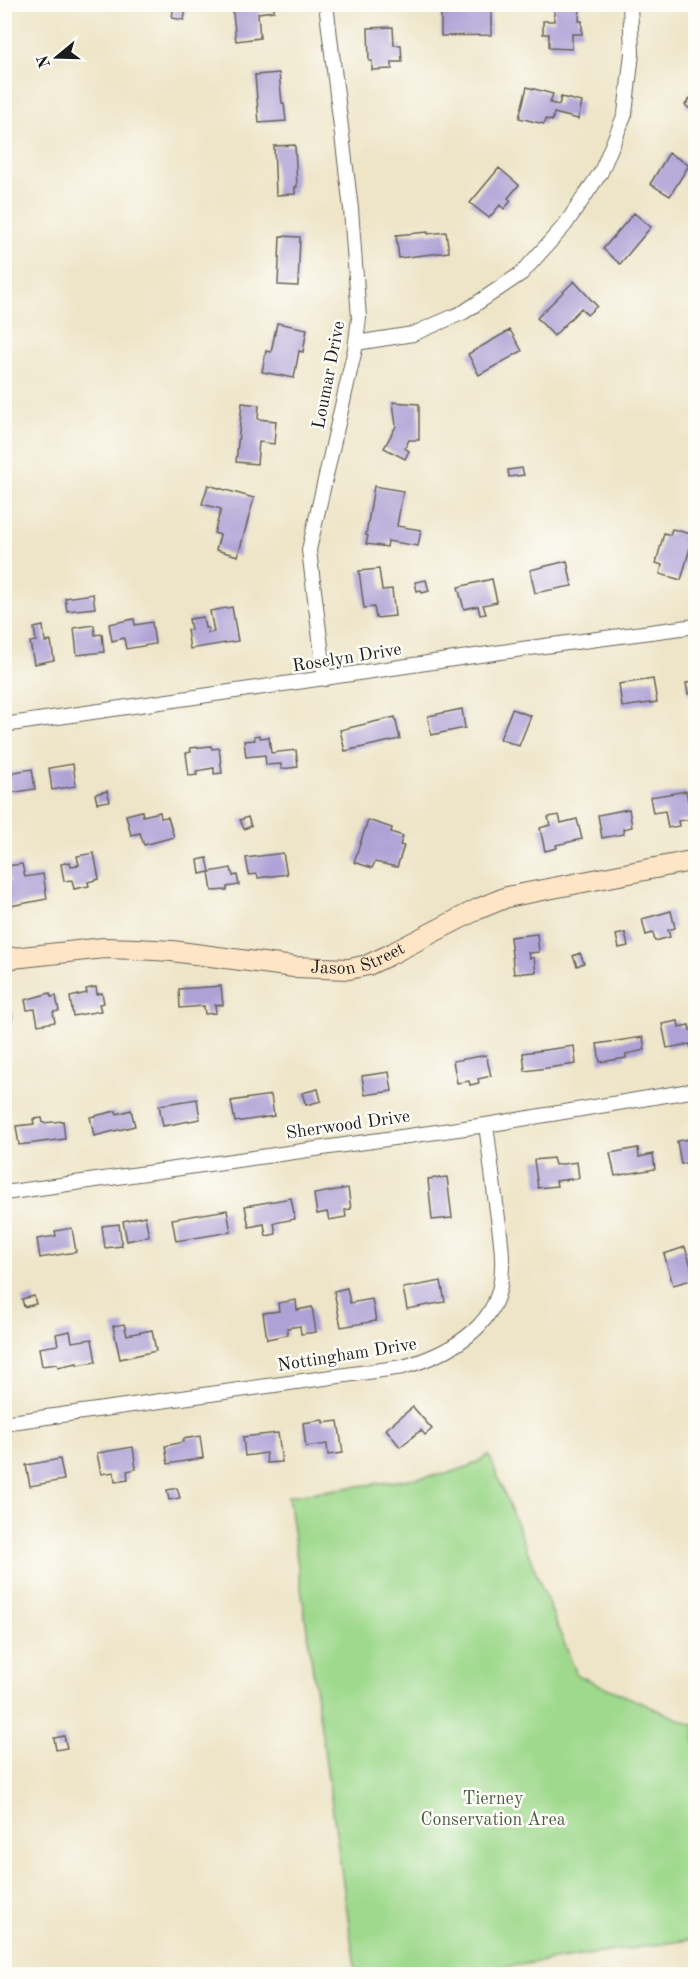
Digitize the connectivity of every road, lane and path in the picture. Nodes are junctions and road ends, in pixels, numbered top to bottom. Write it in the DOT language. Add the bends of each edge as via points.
graph roads {
  1 [pos="326,4"];
  2 [pos="630,4"];
  3 [pos="356,343"];
  4 [pos="696,626"];
  5 [pos="325,679"];
  6 [pos="4,725"];
  7 [pos="696,860"];
  8 [pos="4,959"];
  9 [pos="696,1090"];
  10 [pos="486,1125"];
  11 [pos="4,1192"];
  12 [pos="4,1423"];
  1 -- 3 [label="street, Loumar Drive" via="351,209 359,318"];
  2 -- 3 [label="street" via="632,53 625,114 601,172 565,225 522,273 464,312 413,334"];
  3 -- 5 [label="street, Loumar Drive" via="309,550"];
  4 -- 5 [label="street, Roselyn Drive"];
  5 -- 6 [label="street, Roselyn Drive"];
  7 -- 8 [label="street, Jason Street" via="507,897 368,965 349,969 294,967 136,948"];
  9 -- 10 [label="street, Sherwood Drive"];
  10 -- 11 [label="street, Sherwood Drive"];
  10 -- 12 [label="street, Nottingham Drive" via="501,1238 501,1282 484,1319 450,1350 404,1367"];
}
